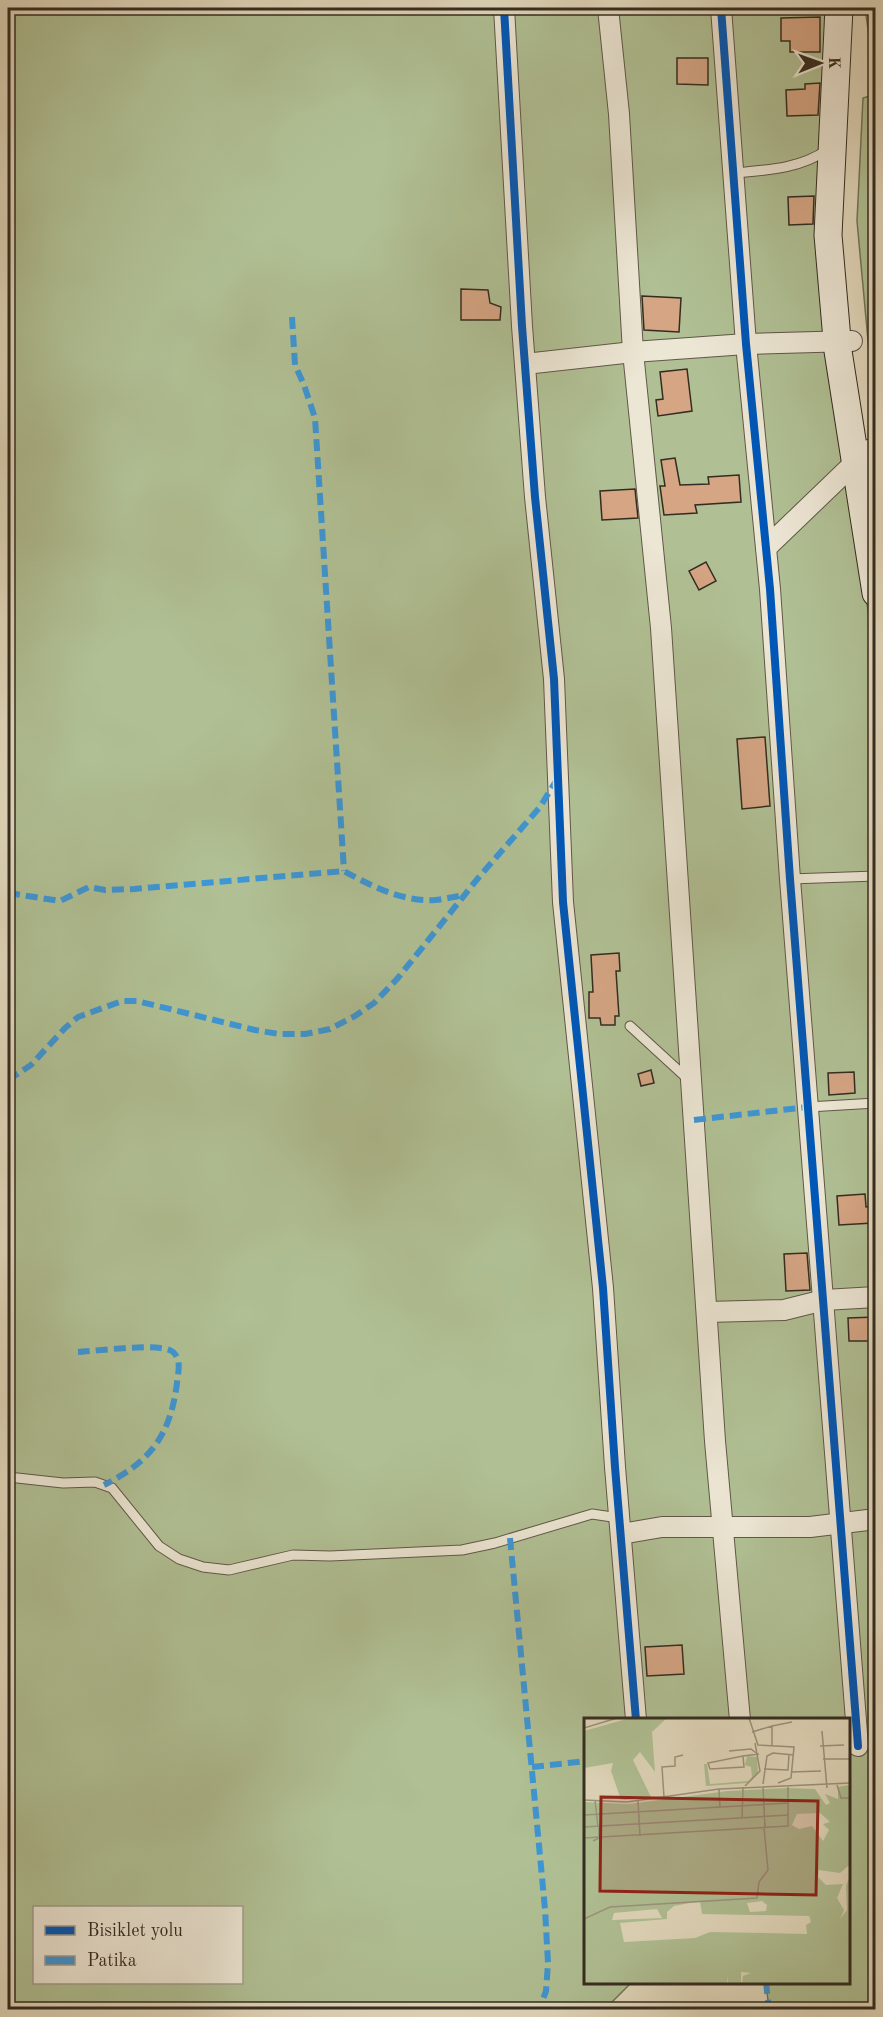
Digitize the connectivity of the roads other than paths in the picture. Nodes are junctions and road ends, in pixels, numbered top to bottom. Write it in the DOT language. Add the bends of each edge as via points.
graph roads {
  1 [pos="504,8"];
  2 [pos="608,8"];
  3 [pos="722,8"];
  4 [pos="840,8"];
  5 [pos="853,8"];
  6 [pos="839,141"];
  7 [pos="734,173"];
  8 [pos="845,342"];
  9 [pos="746,344"];
  10 [pos="633,352"];
  11 [pos="525,364"];
  12 [pos="862,456"];
  13 [pos="876,496"];
  14 [pos="766,548"];
  15 [pos="876,593"];
  16 [pos="876,876"];
  17 [pos="790,879"];
  18 [pos="630,1026"];
  19 [pos="692,1083"];
  20 [pos="876,1103"];
  21 [pos="808,1107"];
  22 [pos="876,1297"];
  23 [pos="824,1300"];
  24 [pos="706,1312"];
  25 [pos="8,1477"];
  26 [pos="876,1519"];
  27 [pos="842,1524"];
  28 [pos="620,1526"];
  29 [pos="723,1526"];
  30 [pos="636,1718"];
  31 [pos="741,1718"];
  32 [pos="861,1746"];
  1 -- 11 [label="street"];
  2 -- 10 [label="street" via="619,114"];
  3 -- 7 [label="street"];
  4 -- 6 [label="main road"];
  5 -- 6 [label="main road"];
  6 -- 7 [label="lane" via="797,165"];
  6 -- 8 [label="main road"];
  7 -- 9 [label="street"];
  8 -- 9 [label="street"];
  8 -- 12 [label="main road"];
  9 -- 10 [label="street"];
  9 -- 14 [label="street"];
  10 -- 11 [label="street"];
  10 -- 19 [label="street" via="661,628"];
  11 -- 28 [label="street" via="554,679 563,902 603,1288"];
  12 -- 13 [label="main road"];
  12 -- 14 [label="street"];
  12 -- 15 [label="main road"];
  14 -- 17 [label="street"];
  16 -- 17 [label="lane"];
  17 -- 21 [label="street"];
  18 -- 19 [label="lane"];
  19 -- 24 [label="street"];
  20 -- 21 [label="lane"];
  21 -- 23 [label="street"];
  22 -- 23 [label="street"];
  23 -- 24 [label="street" via="784,1310"];
  23 -- 27 [label="street"];
  24 -- 29 [label="street"];
  25 -- 28 [label="lane" via="95,1482 112,1488 159,1546 203,1568 229,1570 293,1555 462,1550 592,1514"];
  26 -- 27 [label="street"];
  27 -- 29 [label="street"];
  27 -- 32 [label="street"];
  28 -- 29 [label="street"];
  28 -- 30 [label="street"];
  29 -- 31 [label="street"];
}
